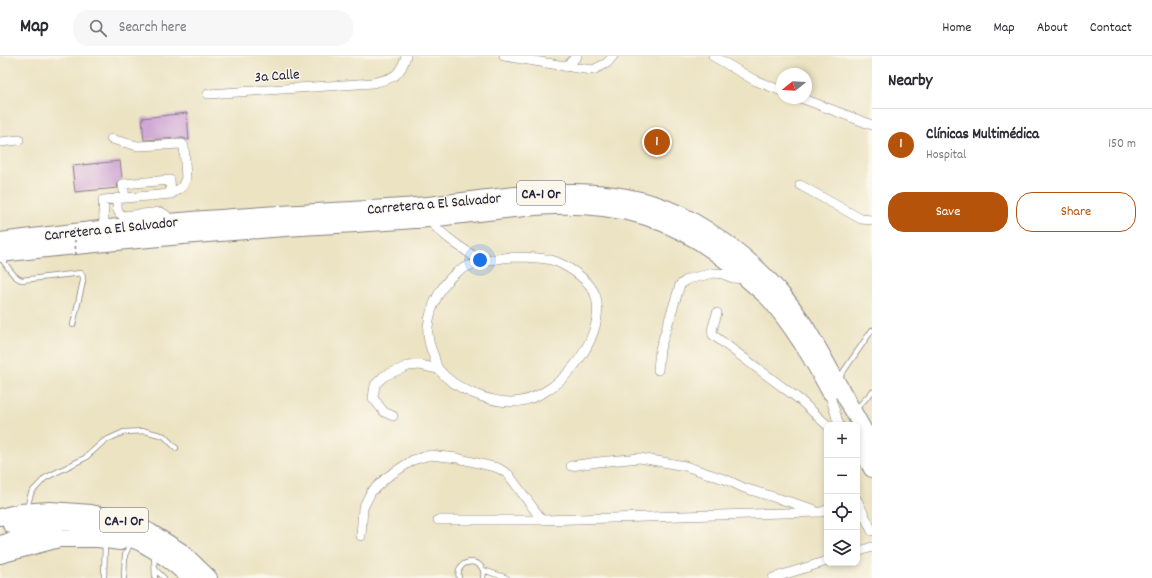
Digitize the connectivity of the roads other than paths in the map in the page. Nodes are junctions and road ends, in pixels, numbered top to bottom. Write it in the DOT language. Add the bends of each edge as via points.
graph roads {
  1 [pos="406,56"];
  2 [pos="504,56"];
  3 [pos="577,56"];
  4 [pos="613,56"];
  5 [pos="713,56"];
  6 [pos="566,67"];
  7 [pos="776,88"];
  8 [pos="208,94"];
  9 [pos="812,102"];
  10 [pos="872,125"];
  11 [pos="111,139"];
  12 [pos="19,140"];
  13 [pos="0,142"];
  14 [pos="800,185"];
  15 [pos="172,194"];
  16 [pos="121,198"];
  17 [pos="428,219"];
  18 [pos="872,220"];
  19 [pos="122,221"];
  20 [pos="101,230"];
  21 [pos="0,241"];
  22 [pos="0,256"];
  23 [pos="483,262"];
  24 [pos="727,269"];
  25 [pos="718,313"];
  26 [pos="73,325"];
  27 [pos="872,330"];
  28 [pos="438,369"];
  29 [pos="658,370"];
  30 [pos="832,384"];
  31 [pos="872,392"];
  32 [pos="393,416"];
  33 [pos="851,418"];
  34 [pos="824,422"];
  35 [pos="838,422"];
  36 [pos="866,437"];
  37 [pos="176,448"];
  38 [pos="571,466"];
  39 [pos="872,469"];
  40 [pos="860,508"];
  41 [pos="0,511"];
  42 [pos="824,511"];
  43 [pos="23,512"];
  44 [pos="0,517"];
  45 [pos="438,520"];
  46 [pos="542,520"];
  47 [pos="83,524"];
  48 [pos="0,528"];
  49 [pos="872,531"];
  50 [pos="361,536"];
  51 [pos="105,540"];
  52 [pos="0,544"];
  53 [pos="130,544"];
  54 [pos="872,547"];
  55 [pos="153,549"];
  56 [pos="860,551"];
  57 [pos="0,555"];
  58 [pos="824,562"];
  59 [pos="154,569"];
  60 [pos="483,570"];
  61 [pos="104,578"];
  62 [pos="124,578"];
  63 [pos="155,578"];
  64 [pos="164,578"];
  65 [pos="190,578"];
  66 [pos="209,578"];
  67 [pos="459,578"];
  68 [pos="483,578"];
  69 [pos="507,578"];
  70 [pos="773,578"];
  1 -- 8 [label="street, 3a Calle" via="402,68 395,76 373,83"];
  2 -- 6 [label="street"];
  3 -- 6 [label="street"];
  4 -- 6 [label="street" via="607,63 593,70"];
  5 -- 7 [label="street" via="754,80"];
  9 -- 10 [label="street"];
  11 -- 15 [label="street" via="138,146 182,144 186,178 182,186"];
  12 -- 13 [label="street"];
  14 -- 18 [label="street" via="861,219"];
  15 -- 16 [label="street"];
  15 -- 16 [label="street" via="170,180 123,184"];
  16 -- 19 [label="street" via="117,210"];
  16 -- 20 [label="street" via="103,200 104,220"];
  17 -- 22 [label="highway, Carretera a El Salvador / CA-1 Or" via="200,234"];
  17 -- 23 [label="street" via="440,232"];
  17 -- 24 [label="highway, Carretera a El Salvador / CA-1 Or" via="542,206 603,208 645,217 682,231 708,248"];
  19 -- 20 [label="highway, Carretera a El Salvador / CA-1 Or"];
  19 -- 30 [label="highway, Carretera a El Salvador / CA-1 Or" via="167,222 417,206 563,192 619,195 649,202 688,218 731,245 785,297 804,323"];
  20 -- 21 [label="highway, Carretera a El Salvador / CA-1 Or"];
  22 -- 26 [label="lane" via="15,276 22,280 81,273 83,281"];
  23 -- 28 [label="street" via="459,271 448,279 438,294 428,328 430,345"];
  23 -- 28 [label="street" via="528,257 556,262 583,278 596,297 597,310 592,338 566,376 541,394 526,401 495,400 473,393"];
  24 -- 29 [label="street" via="688,279 680,285 660,348"];
  24 -- 30 [label="highway, Carretera a El Salvador / CA-1 Or" via="747,279 769,299"];
  25 -- 34 [label="street" via="712,330 714,335 800,400"];
  27 -- 30 [label="lane"];
  28 -- 32 [label="street" via="420,365 408,366 384,376 375,385 373,398 384,412"];
  30 -- 33 [label="highway, Carretera a El Salvador / CA-1 Or"];
  30 -- 35 [label="street"];
  31 -- 33 [label="lane"];
  33 -- 36 [label="highway, Carretera a El Salvador / CA-1 Or"];
  36 -- 39 [label="highway, Carretera a El Salvador / CA-1 Or"];
  37 -- 43 [label="lane" via="164,436 145,431 124,432 104,440 85,458 45,478 31,493"];
  38 -- 42 [label="street" via="640,458 685,466 744,488"];
  40 -- 49 [label="street"];
  41 -- 43 [label="highway"];
  42 -- 46 [label="street"];
  43 -- 44 [label="highway, CA-1 Or"];
  43 -- 66 [label="highway, CA-1 Or" via="75,511 128,521 182,552"];
  45 -- 46 [label="street"];
  46 -- 50 [label="street" via="508,474 498,468 457,458 430,455 413,460 370,492 363,508"];
  47 -- 48 [label="highway, CA-1 Or" via="27,522"];
  47 -- 52 [label="highway"];
  47 -- 55 [label="highway, CA-1 Or" via="121,534"];
  51 -- 53 [label="highway"];
  51 -- 57 [label="highway" via="59,539"];
  51 -- 61 [label="lane"];
  53 -- 55 [label="highway"];
  53 -- 62 [label="lane" via="125,555"];
  54 -- 56 [label="street"];
  55 -- 59 [label="lane"];
  55 -- 65 [label="highway, CA-1 Or"];
  58 -- 70 [label="street"];
  59 -- 63 [label="lane"];
  59 -- 64 [label="lane"];
  60 -- 67 [label="lane" via="474,562 468,562 459,570"];
  60 -- 68 [label="lane"];
  60 -- 69 [label="lane"];
}
